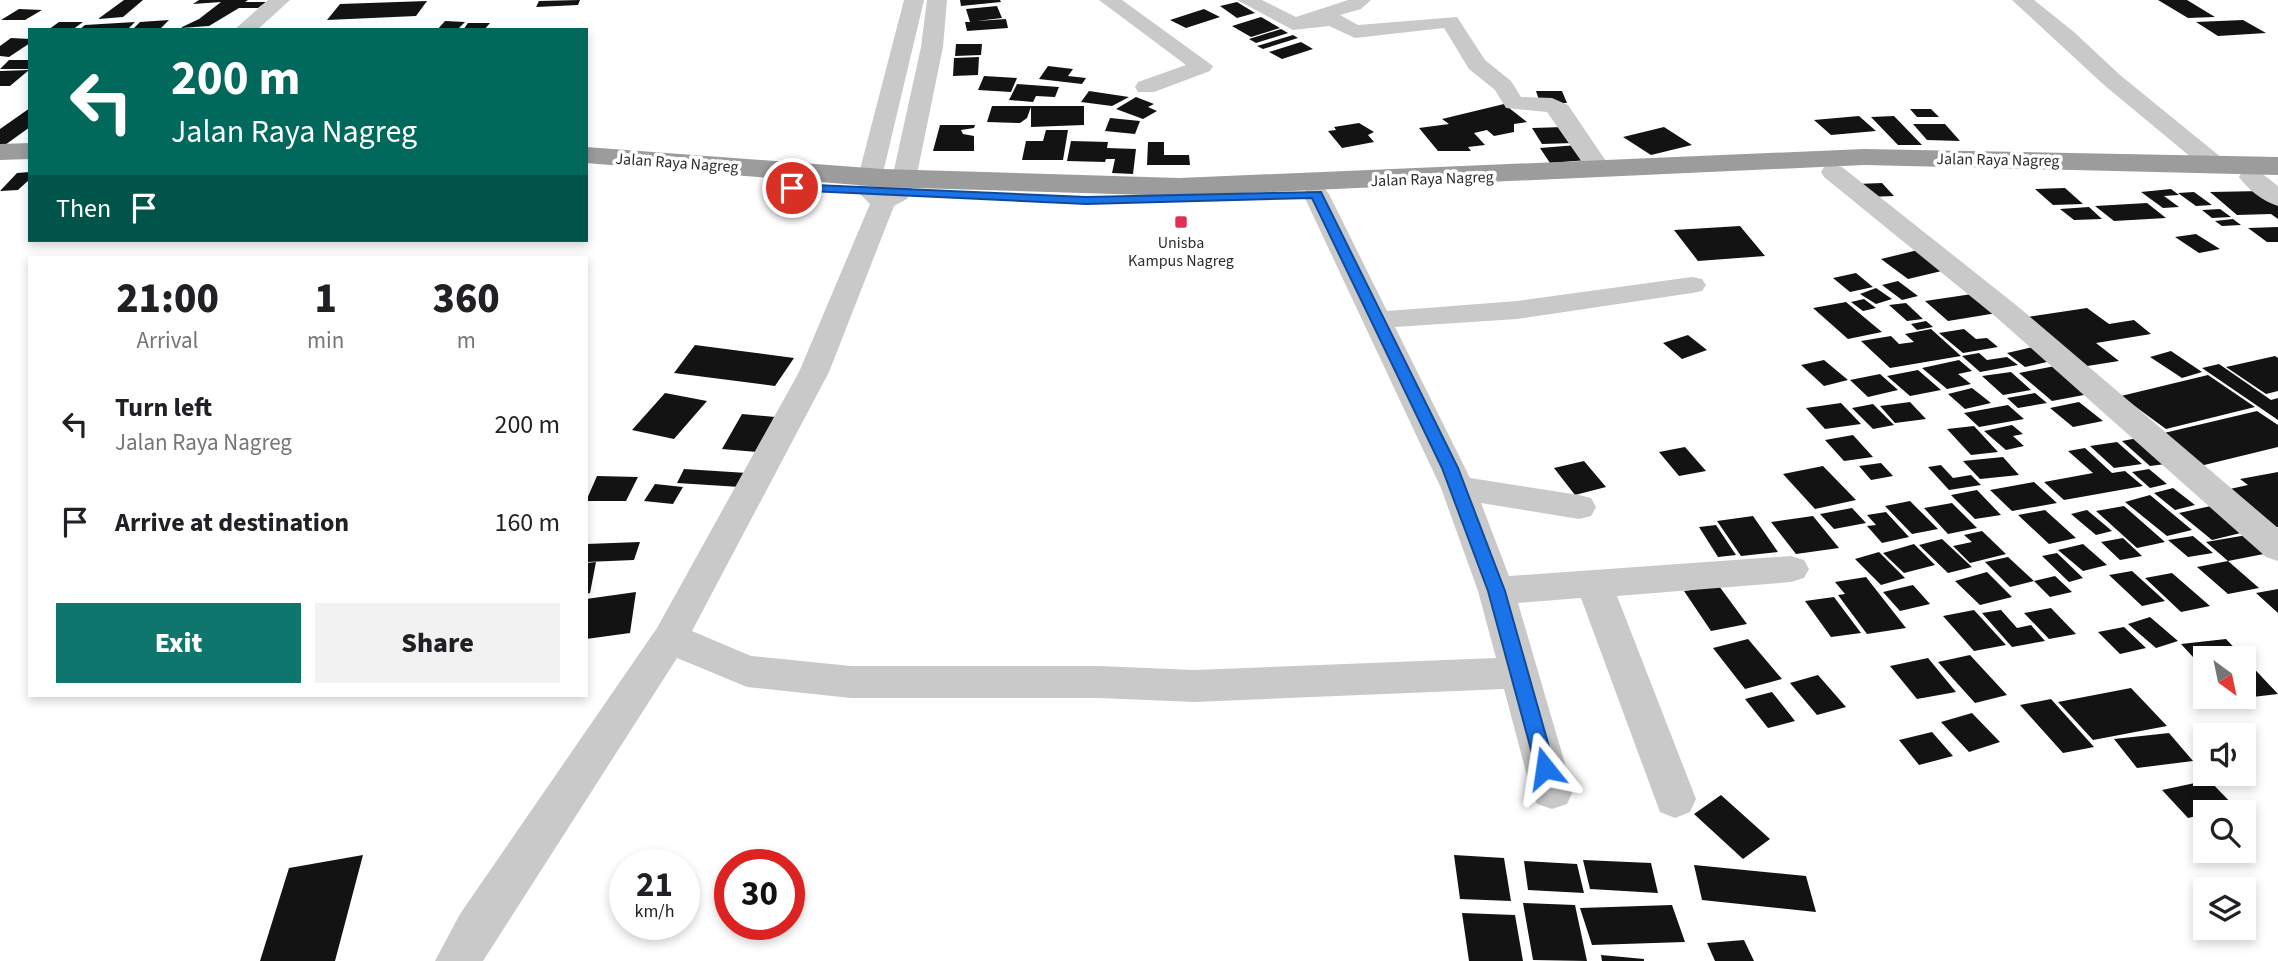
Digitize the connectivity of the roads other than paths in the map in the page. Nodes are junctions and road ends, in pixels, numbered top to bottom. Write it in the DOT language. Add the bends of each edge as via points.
graph roads {
  1 [pos="280,0"];
  2 [pos="1109,0"];
  3 [pos="1247,0"];
  4 [pos="1361,0"];
  5 [pos="2022,0"];
  6 [pos="913,3"];
  7 [pos="937,3"];
  8 [pos="1289,23"];
  9 [pos="246,28"];
  10 [pos="1146,87"];
  11 [pos="28,151"];
  12 [pos="0,152"];
  13 [pos="588,155"];
  14 [pos="28,163"];
  15 [pos="2213,163"];
  16 [pos="0,164"];
  17 [pos="2278,166"];
  18 [pos="1600,170"];
  19 [pos="1833,172"];
  20 [pos="588,173"];
  21 [pos="2264,178"];
  22 [pos="885,189"];
  23 [pos="1316,194"];
  24 [pos="2278,198"];
  25 [pos="1692,285"];
  26 [pos="1376,320"];
  27 [pos="1458,488"];
  28 [pos="1579,507"];
  29 [pos="2278,548"];
  30 [pos="1791,569"];
  31 [pos="1594,584"];
  32 [pos="1496,591"];
  33 [pos="670,638"];
  34 [pos="1520,673"];
  35 [pos="1552,791"];
  36 [pos="1675,799"];
  37 [pos="458,961"];
  1 -- 9 [label="street"];
  2 -- 10 [label="street" via="1202,66"];
  3 -- 8 [label="street"];
  4 -- 8 [label="street"];
  5 -- 15 [label="street"];
  6 -- 7 [label="street"];
  6 -- 22 [label="street"];
  7 -- 22 [label="street" via="932,47"];
  8 -- 18 [label="street" via="1306,25 1332,19 1359,33 1450,21 1477,64 1503,86 1514,103 1552,105 1560,110"];
  11 -- 12 [label="highway"];
  13 -- 22 [label="highway, Jalan Raya Nagreg"];
  14 -- 16 [label="highway"];
  15 -- 17 [label="highway, Jalan Raya Nagreg"];
  15 -- 18 [label="highway, Jalan Raya Nagreg" via="1864,157"];
  18 -- 22 [label="highway, Jalan Raya Nagreg" via="1179,187"];
  19 -- 21 [label="highway, Jalan Raya Nagreg"];
  19 -- 23 [label="highway, Jalan Raya Nagreg"];
  19 -- 29 [label="street" via="2006,311"];
  20 -- 22 [label="highway, Jalan Raya Nagreg"];
  21 -- 24 [label="street"];
  22 -- 23 [label="highway, Jalan Raya Nagreg" via="1086,201"];
  22 -- 33 [label="street" via="814,372"];
  23 -- 26 [label="street"];
  25 -- 26 [label="street" via="1517,310"];
  26 -- 27 [label="street"];
  27 -- 28 [label="street"];
  27 -- 32 [label="street"];
  30 -- 31 [label="street"];
  31 -- 32 [label="street"];
  31 -- 36 [label="street"];
  32 -- 34 [label="street"];
  33 -- 34 [label="street" via="747,671 851,682 1194,686"];
  33 -- 37 [label="street"];
  34 -- 35 [label="street"];
}
